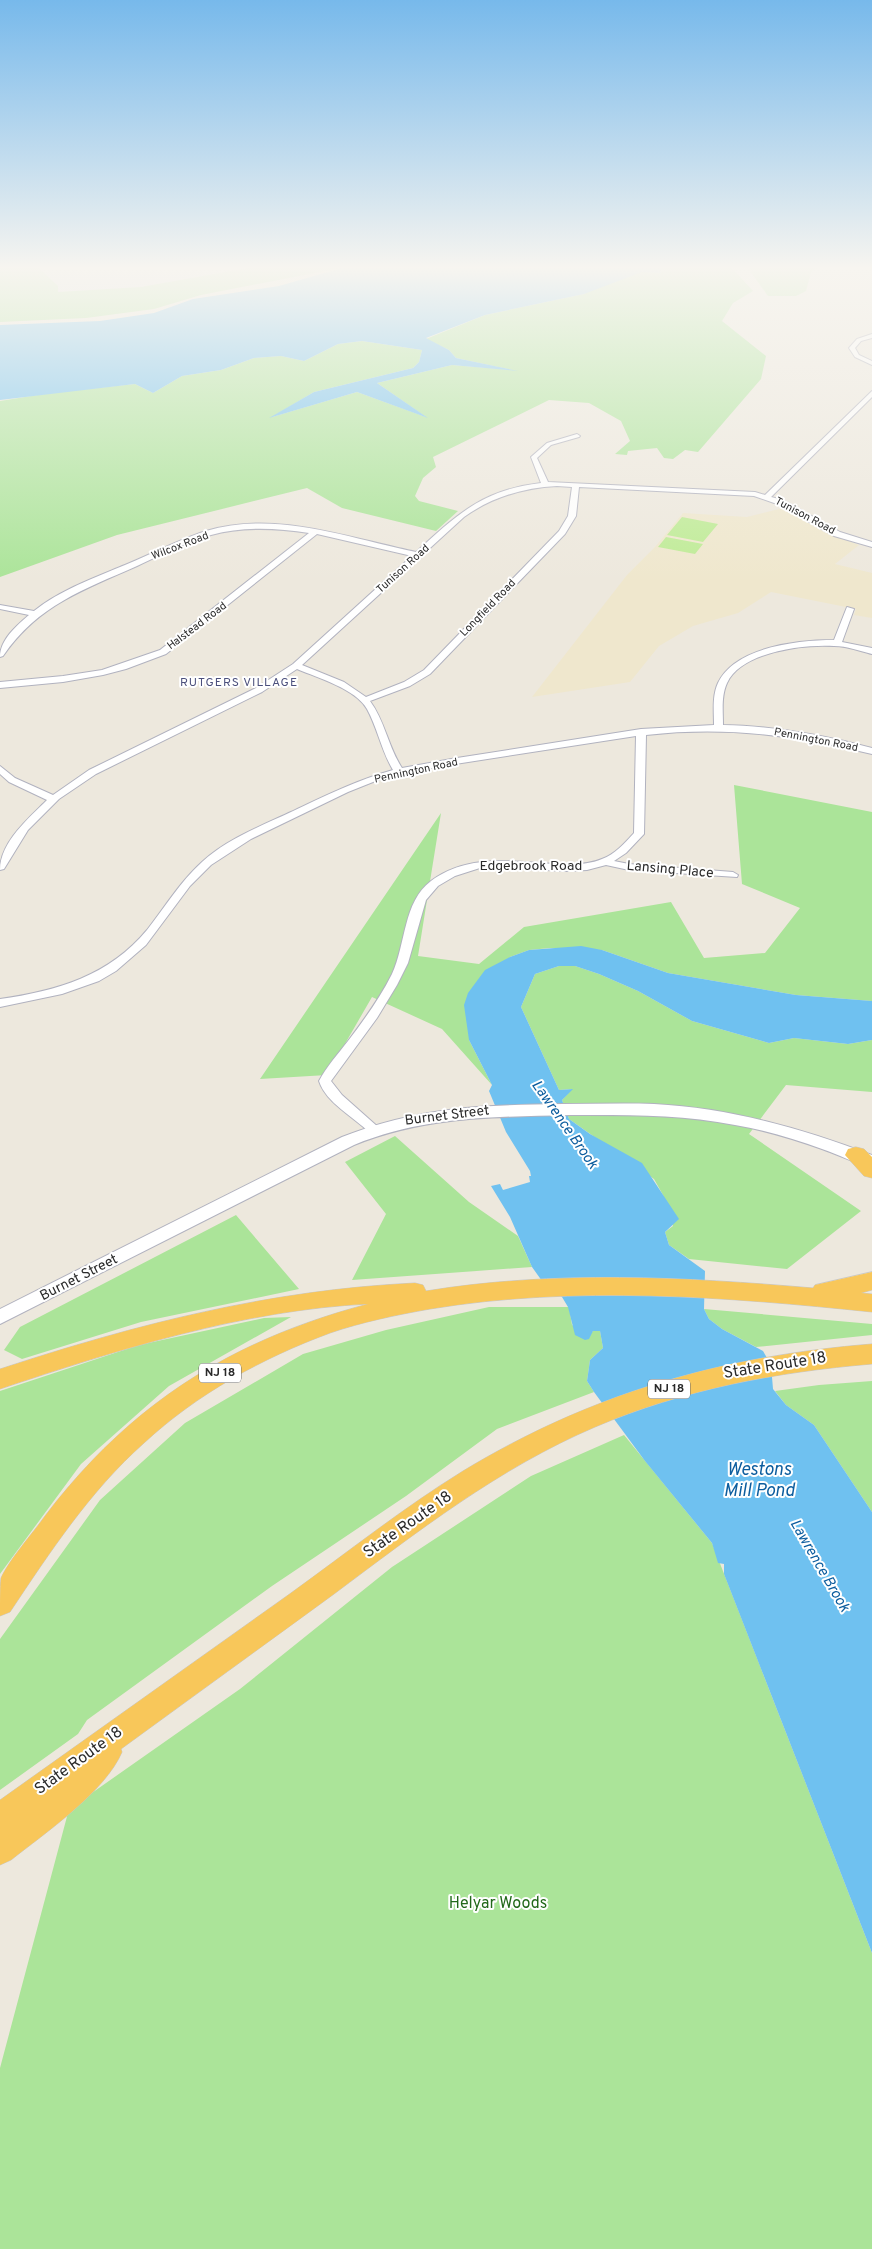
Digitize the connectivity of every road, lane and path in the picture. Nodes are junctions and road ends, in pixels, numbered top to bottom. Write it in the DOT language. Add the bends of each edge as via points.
graph roads {
  1 [pos="872,393"];
  2 [pos="577,436"];
  3 [pos="546,484"];
  4 [pos="576,485"];
  5 [pos="767,496"];
  6 [pos="314,533"];
  7 [pos="872,545"];
  8 [pos="418,555"];
  9 [pos="0,607"];
  10 [pos="850,609"];
  11 [pos="34,614"];
  12 [pos="837,643"];
  13 [pos="872,651"];
  14 [pos="0,654"];
  15 [pos="296,666"];
  16 [pos="0,685"];
  17 [pos="365,700"];
  18 [pos="718,728"];
  19 [pos="641,732"];
  20 [pos="872,751"];
  21 [pos="0,769"];
  22 [pos="399,772"];
  23 [pos="54,799"];
  24 [pos="607,862"];
  25 [pos="0,867"];
  26 [pos="733,875"];
  27 [pos="0,1003"];
  28 [pos="374,1130"];
  29 [pos="867,1162"];
  30 [pos="872,1281"];
  31 [pos="490,1290"];
  32 [pos="798,1296"];
  33 [pos="872,1303"];
  34 [pos="0,1317"];
  35 [pos="872,1354"];
  36 [pos="0,1379"];
  37 [pos="0,1603"];
  38 [pos="133,1722"];
  39 [pos="0,1819"];
  40 [pos="0,1849"];
  1 -- 5 [label="street"];
  2 -- 3 [label="street" via="549,444 533,458"];
  3 -- 4 [label="street, Tunison Road"];
  3 -- 8 [label="street, Tunison Road" via="503,493 475,505"];
  4 -- 5 [label="street, Tunison Road"];
  4 -- 17 [label="street, Longfield Road" via="572,516 562,532 427,672 407,684"];
  5 -- 7 [label="street, Tunison Road" via="824,528"];
  6 -- 8 [label="street, Wilcox Road"];
  6 -- 11 [label="street, Wilcox Road" via="274,526 209,533 74,590"];
  6 -- 16 [label="street, Halstead Road" via="163,652 100,674"];
  8 -- 15 [label="street, Tunison Road"];
  9 -- 11 [label="street"];
  10 -- 12 [label="street"];
  11 -- 14 [label="street, Wilcox Road" via="13,634"];
  12 -- 13 [label="street"];
  12 -- 18 [label="street" via="778,650 738,665 729,672 720,691"];
  15 -- 17 [label="street" via="341,684"];
  15 -- 23 [label="street, Tunison Road" via="232,705 112,761"];
  17 -- 22 [label="street"];
  18 -- 19 [label="street, Pennington Road"];
  18 -- 20 [label="street, Pennington Road" via="794,734"];
  19 -- 22 [label="street, Pennington Road"];
  19 -- 24 [label="street, Edgebrook Road" via="639,834 619,856"];
  21 -- 23 [label="street" via="12,780"];
  22 -- 27 [label="street, Pennington Road" via="375,778 327,798 240,840 218,855 197,871 143,942 112,969 58,993"];
  23 -- 25 [label="street, Tunison Road" via="16,840"];
  24 -- 26 [label="street, Lansing Place" via="630,867"];
  24 -- 28 [label="street, Edgebrook Road" via="564,868 483,864 460,869 422,895 402,962 389,990 325,1081 327,1090"];
  28 -- 29 [label="street, Burnet Street" via="404,1120 493,1110 672,1111 774,1128"];
  28 -- 34 [label="street, Burnet Street"];
  30 -- 32 [label="highway"];
  31 -- 32 [label="highway, NJ 18" via="622,1287"];
  31 -- 36 [label="highway" via="371,1292 277,1306 128,1339"];
  31 -- 37 [label="highway, NJ 18" via="417,1301 344,1318 278,1343 213,1376 138,1432 90,1480 55,1523"];
  32 -- 33 [label="highway, NJ 18"];
  35 -- 38 [label="highway, State Route 18 / NJ 18" via="821,1357 743,1370 655,1393 576,1423 526,1448 440,1502"];
  38 -- 39 [label="highway, State Route 18 / NJ 18"];
  38 -- 40 [label="highway" via="70,1794"];
}
